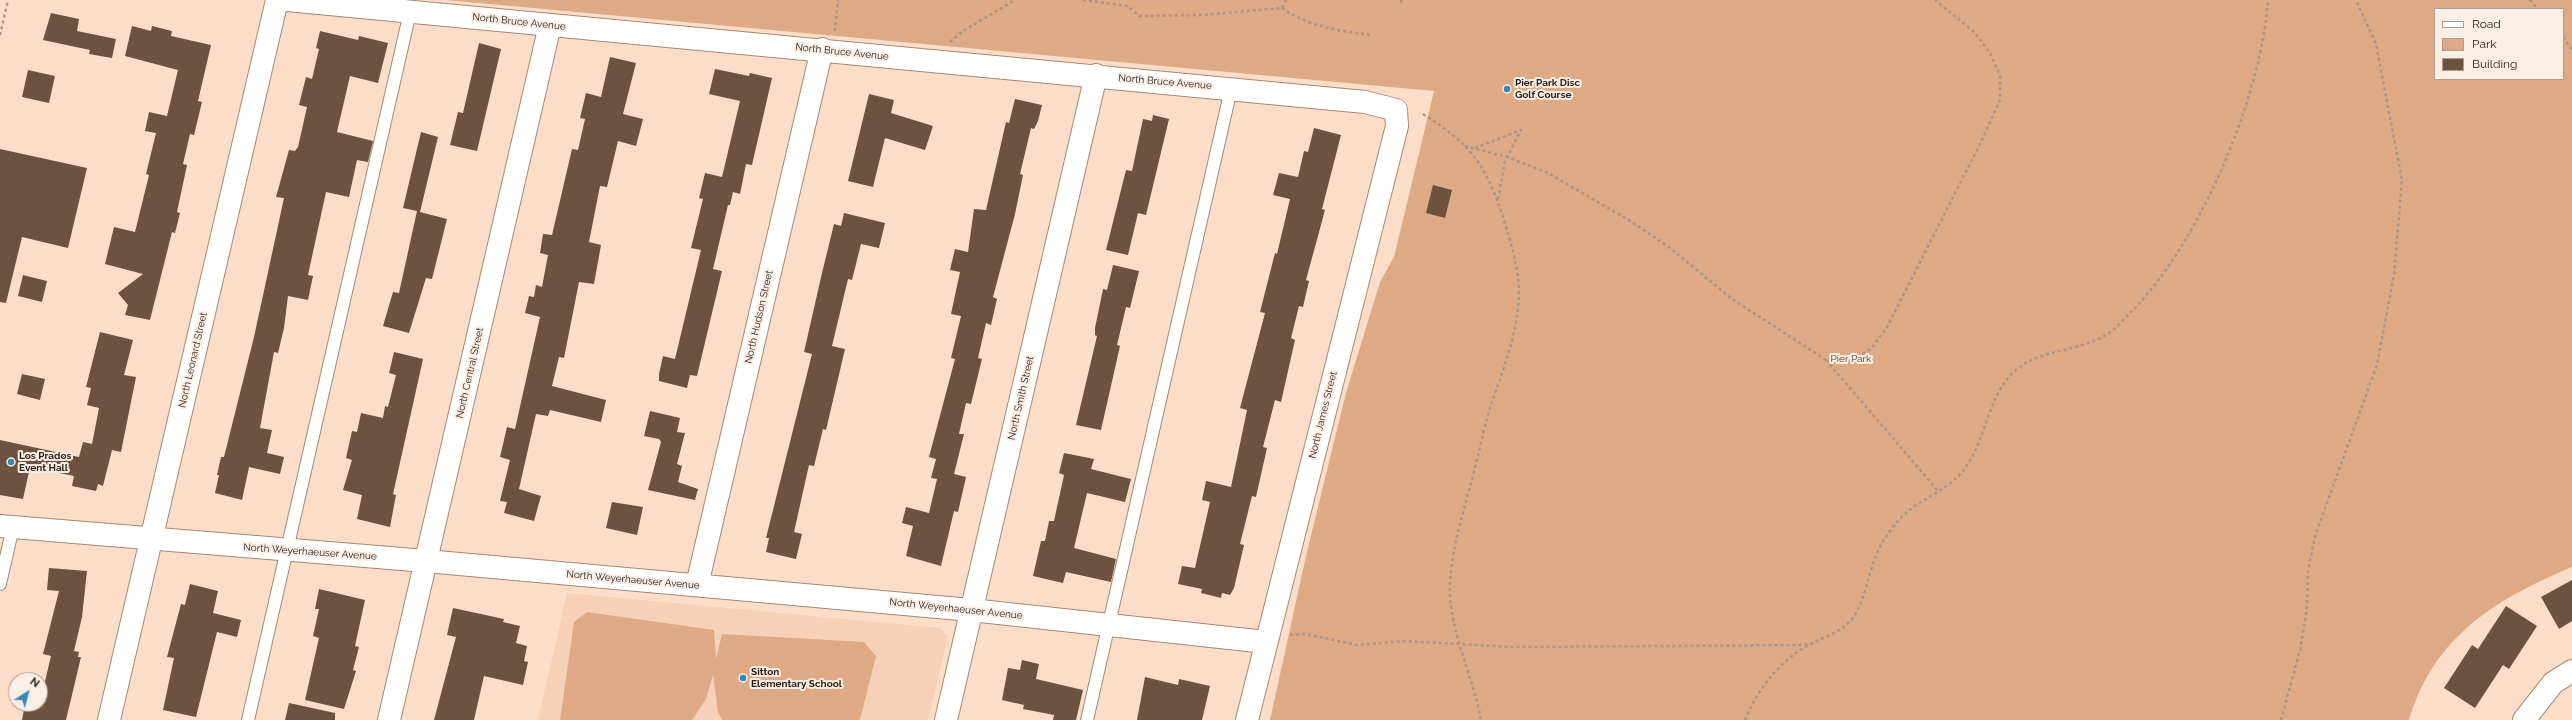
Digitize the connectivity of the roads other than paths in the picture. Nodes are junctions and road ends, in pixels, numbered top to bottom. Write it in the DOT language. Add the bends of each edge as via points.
graph roads {
  1 [pos="277,0"];
  2 [pos="287,0"];
  3 [pos="410,12"];
  4 [pos="550,25"];
  5 [pos="828,50"];
  6 [pos="1096,75"];
  7 [pos="1231,89"];
  8 [pos="1396,110"];
  9 [pos="7,526"];
  10 [pos="150,540"];
  11 [pos="288,551"];
  12 [pos="426,561"];
  13 [pos="2,568"];
  14 [pos="0,584"];
  15 [pos="697,585"];
  16 [pos="971,610"];
  17 [pos="1108,625"];
  18 [pos="1266,642"];
  19 [pos="2572,671"];
  20 [pos="109,720"];
  21 [pos="248,720"];
  22 [pos="389,720"];
  23 [pos="946,720"];
  24 [pos="1087,720"];
  25 [pos="1247,720"];
  26 [pos="2524,720"];
  1 -- 10 [label="street, North Leonard Street"];
  2 -- 3 [label="street, North Bruce Avenue"];
  3 -- 4 [label="street, North Bruce Avenue"];
  3 -- 11 [label="lane"];
  4 -- 5 [label="street, North Bruce Avenue"];
  4 -- 12 [label="street, North Central Street"];
  5 -- 6 [label="street, North Bruce Avenue" via="945,63"];
  5 -- 15 [label="street, North Hudson Street"];
  6 -- 7 [label="street, North Bruce Avenue"];
  6 -- 16 [label="street, North Smith Street"];
  7 -- 8 [label="street, North Bruce Avenue" via="1365,102"];
  7 -- 17 [label="lane"];
  8 -- 18 [label="street, North James Street" via="1397,126"];
  9 -- 10 [label="street, North Weyerhaeuser Avenue"];
  9 -- 13 [label="lane"];
  10 -- 11 [label="street, North Weyerhaeuser Avenue"];
  10 -- 20 [label="street, North Leonard Street"];
  11 -- 12 [label="street, North Weyerhaeuser Avenue"];
  11 -- 21 [label="lane"];
  12 -- 15 [label="street, North Weyerhaeuser Avenue"];
  12 -- 22 [label="street, North Central Street"];
  13 -- 14 [label="lane"];
  15 -- 16 [label="street, North Weyerhaeuser Avenue"];
  16 -- 17 [label="street, North Weyerhaeuser Avenue"];
  16 -- 23 [label="street, North Smith Street"];
  17 -- 18 [label="street, North Weyerhaeuser Avenue"];
  17 -- 24 [label="lane"];
  18 -- 25 [label="street, North James Street"];
  19 -- 26 [label="street" via="2553,684"];
}
